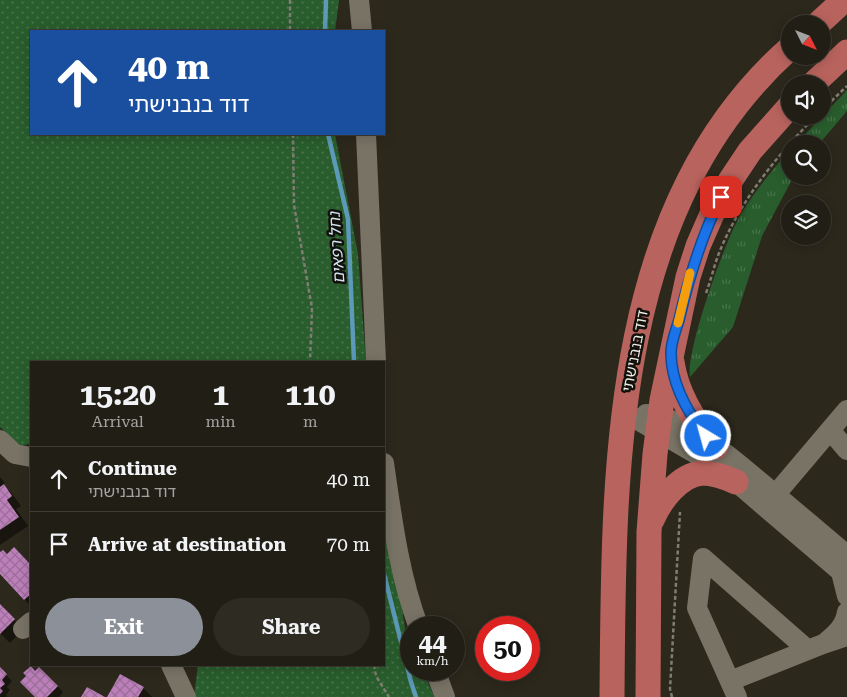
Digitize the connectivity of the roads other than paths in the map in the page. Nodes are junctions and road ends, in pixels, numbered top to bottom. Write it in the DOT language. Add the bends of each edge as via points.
graph roads {
  1 [pos="359,0"];
  2 [pos="844,0"];
  3 [pos="828,15"];
  4 [pos="362,30"];
  5 [pos="847,52"];
  6 [pos="781,57"];
  7 [pos="823,75"];
  8 [pos="781,116"];
  9 [pos="366,135"];
  10 [pos="671,352"];
  11 [pos="376,361"];
  12 [pos="847,410"];
  13 [pos="624,412"];
  14 [pos="658,423"];
  15 [pos="830,430"];
  16 [pos="0,440"];
  17 [pos="716,447"];
  18 [pos="847,450"];
  19 [pos="30,457"];
  20 [pos="385,470"];
  21 [pos="736,482"];
  22 [pos="775,494"];
  23 [pos="649,532"];
  24 [pos="845,568"];
  25 [pos="847,596"];
  26 [pos="847,612"];
  27 [pos="414,616"];
  28 [pos="847,636"];
  29 [pos="816,647"];
  30 [pos="171,666"];
  31 [pos="438,681"];
  32 [pos="734,689"];
  33 [pos="186,697"];
  34 [pos="444,697"];
  35 [pos="612,697"];
  36 [pos="648,697"];
  1 -- 4 [label="street"];
  2 -- 3 [label="main road"];
  5 -- 7 [label="main road"];
  6 -- 13 [label="main road, דוד בנבנישתי" via="734,108 688,181 647,293"];
  8 -- 10 [label="main road" via="750,151 712,214 688,277"];
  9 -- 11 [label="street"];
  10 -- 14 [label="main road"];
  10 -- 17 [label="main road" via="683,400"];
  12 -- 15 [label="street"];
  13 -- 14 [label="street"];
  13 -- 35 [label="main road, דוד בנבנישתי" via="616,500"];
  14 -- 17 [label="street" via="689,430"];
  14 -- 21 [label="street"];
  14 -- 23 [label="main road"];
  15 -- 18 [label="street"];
  15 -- 22 [label="street"];
  16 -- 19 [label="street" via="15,454"];
  17 -- 22 [label="street"];
  20 -- 27 [label="street" via="396,543"];
  21 -- 23 [label="main road" via="715,474 689,477 674,487 658,506"];
  21 -- 24 [label="street"];
  22 -- 24 [label="street"];
  23 -- 36 [label="main road"];
  24 -- 25 [label="street"];
  26 -- 29 [label="street" via="840,630"];
  28 -- 29 [label="street"];
  29 -- 32 [label="street"];
  29 -- 32 [label="street" via="703,558 696,608"];
  30 -- 33 [label="street"];
  31 -- 34 [label="street"];
}
